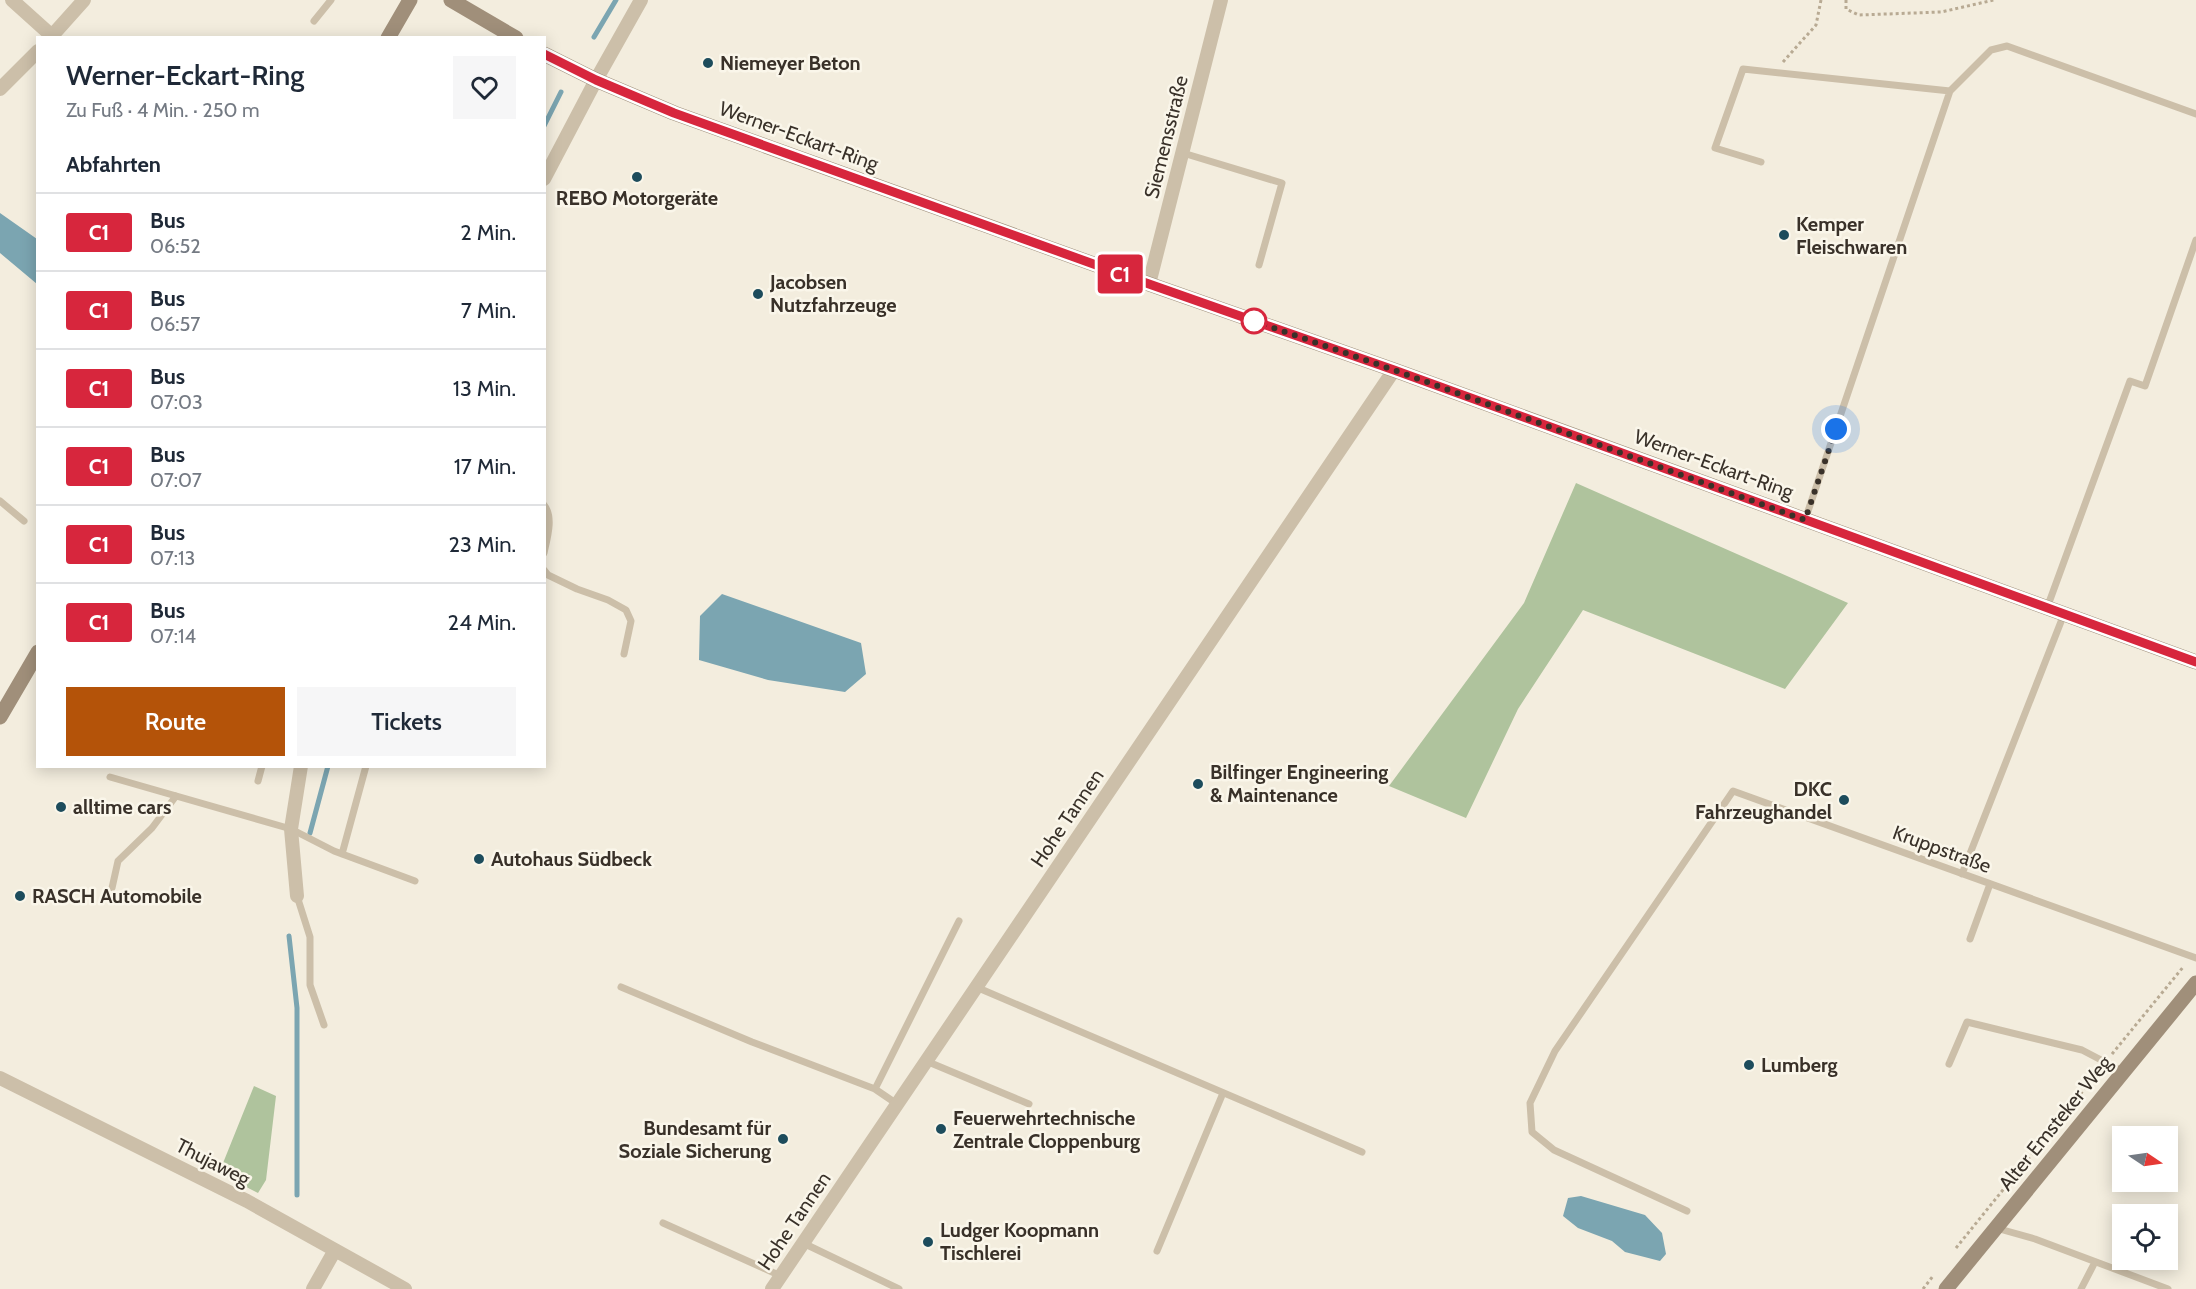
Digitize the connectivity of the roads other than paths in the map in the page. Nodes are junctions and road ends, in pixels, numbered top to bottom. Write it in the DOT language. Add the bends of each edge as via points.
graph roads {
  1 [pos="12,0"];
  2 [pos="84,0"];
  3 [pos="331,0"];
  4 [pos="410,0"];
  5 [pos="451,0"];
  6 [pos="641,0"];
  7 [pos="1221,0"];
  8 [pos="314,21"];
  9 [pos="50,36"];
  10 [pos="52,36"];
  11 [pos="389,36"];
  12 [pos="513,36"];
  13 [pos="36,53"];
  14 [pos="546,55"];
  15 [pos="596,80"];
  16 [pos="0,89"];
  17 [pos="1950,91"];
  18 [pos="2196,114"];
  19 [pos="1183,153"];
  20 [pos="1761,162"];
  21 [pos="546,175"];
  22 [pos="2196,240"];
  23 [pos="1259,265"];
  24 [pos="1149,284"];
  25 [pos="1394,370"];
  26 [pos="0,501"];
  27 [pos="546,506"];
  28 [pos="1805,520"];
  29 [pos="24,521"];
  30 [pos="546,539"];
  31 [pos="546,572"];
  32 [pos="2047,608"];
  33 [pos="2064,614"];
  34 [pos="624,654"];
  35 [pos="36,655"];
  36 [pos="2196,662"];
  37 [pos="0,717"];
  38 [pos="261,768"];
  39 [pos="301,768"];
  40 [pos="365,768"];
  41 [pos="110,777"];
  42 [pos="258,781"];
  43 [pos="177,796"];
  44 [pos="291,829"];
  45 [pos="342,854"];
  46 [pos="1962,874"];
  47 [pos="415,881"];
  48 [pos="1990,884"];
  49 [pos="112,888"];
  50 [pos="297,896"];
  51 [pos="959,921"];
  52 [pos="1970,939"];
  53 [pos="2194,958"];
  54 [pos="2196,983"];
  55 [pos="621,987"];
  56 [pos="976,987"];
  57 [pos="324,1025"];
  58 [pos="926,1061"];
  59 [pos="1949,1064"];
  60 [pos="2124,1072"];
  61 [pos="0,1078"];
  62 [pos="875,1089"];
  63 [pos="1223,1093"];
  64 [pos="897,1104"];
  65 [pos="1029,1104"];
  66 [pos="1362,1152"];
  67 [pos="1687,1210"];
  68 [pos="663,1223"];
  69 [pos="1996,1228"];
  70 [pos="803,1243"];
  71 [pos="335,1250"];
  72 [pos="1157,1251"];
  73 [pos="2095,1262"];
  74 [pos="781,1276"];
  75 [pos="2156,1287"];
  76 [pos="313,1289"];
  77 [pos="405,1289"];
  78 [pos="772,1289"];
  79 [pos="899,1289"];
  80 [pos="1946,1289"];
  81 [pos="2081,1289"];
  82 [pos="2168,1289"];
  1 -- 9 [label="street"];
  2 -- 10 [label="street"];
  3 -- 8 [label="lane"];
  4 -- 11 [label="street"];
  5 -- 12 [label="street"];
  6 -- 15 [label="street"];
  7 -- 19 [label="street, Siemensstraße"];
  13 -- 16 [label="street"];
  14 -- 15 [label="street, Werner-Eckart-Ring"];
  15 -- 21 [label="street"];
  15 -- 24 [label="street, Werner-Eckart-Ring" via="674,113"];
  17 -- 18 [label="lane" via="1991,50 2007,46"];
  17 -- 20 [label="lane" via="1743,69 1715,148"];
  17 -- 28 [label="lane"];
  19 -- 23 [label="lane" via="1282,183"];
  19 -- 24 [label="street, Siemensstraße"];
  22 -- 32 [label="lane" via="2145,386 2130,381"];
  24 -- 25 [label="street, Werner-Eckart-Ring"];
  25 -- 28 [label="street, Werner-Eckart-Ring"];
  25 -- 56 [label="street, Hohe Tannen"];
  26 -- 29 [label="lane"];
  27 -- 30 [label="lane"];
  28 -- 32 [label="street, Werner-Eckart-Ring"];
  31 -- 34 [label="lane" via="626,610 631,621"];
  32 -- 33 [label="street, Werner-Eckart-Ring"];
  33 -- 36 [label="street, Werner-Eckart-Ring"];
  33 -- 46 [label="lane"];
  35 -- 37 [label="street"];
  38 -- 42 [label="lane"];
  39 -- 44 [label="street"];
  40 -- 45 [label="lane"];
  41 -- 43 [label="lane"];
  43 -- 44 [label="lane"];
  43 -- 49 [label="lane" via="118,861"];
  44 -- 45 [label="lane"];
  44 -- 50 [label="street"];
  45 -- 47 [label="lane"];
  46 -- 48 [label="lane, Kruppstraße"];
  46 -- 67 [label="lane, Kruppstraße" via="1733,791 1555,1051 1530,1103 1532,1132 1554,1150"];
  48 -- 52 [label="lane"];
  48 -- 53 [label="lane, Kruppstraße"];
  50 -- 57 [label="lane" via="310,937 310,985"];
  51 -- 62 [label="lane"];
  54 -- 60 [label="street, Alter Emsteker Weg"];
  55 -- 62 [label="lane"];
  56 -- 58 [label="street, Hohe Tannen"];
  56 -- 63 [label="lane"];
  58 -- 64 [label="street, Hohe Tannen"];
  58 -- 65 [label="lane"];
  59 -- 60 [label="lane" via="1967,1022 2082,1050"];
  60 -- 69 [label="street, Alter Emsteker Weg"];
  61 -- 71 [label="street, Thujaweg" via="247,1201"];
  62 -- 64 [label="lane"];
  63 -- 66 [label="lane"];
  63 -- 72 [label="lane"];
  64 -- 70 [label="street, Hohe Tannen"];
  68 -- 74 [label="lane"];
  69 -- 73 [label="lane"];
  69 -- 80 [label="street, Alter Emsteker Weg"];
  70 -- 74 [label="street, Hohe Tannen"];
  70 -- 79 [label="lane"];
  71 -- 76 [label="street"];
  71 -- 77 [label="street, Thujaweg"];
  73 -- 75 [label="lane"];
  73 -- 81 [label="lane"];
  74 -- 78 [label="street, Hohe Tannen"];
  75 -- 82 [label="lane"];
}
